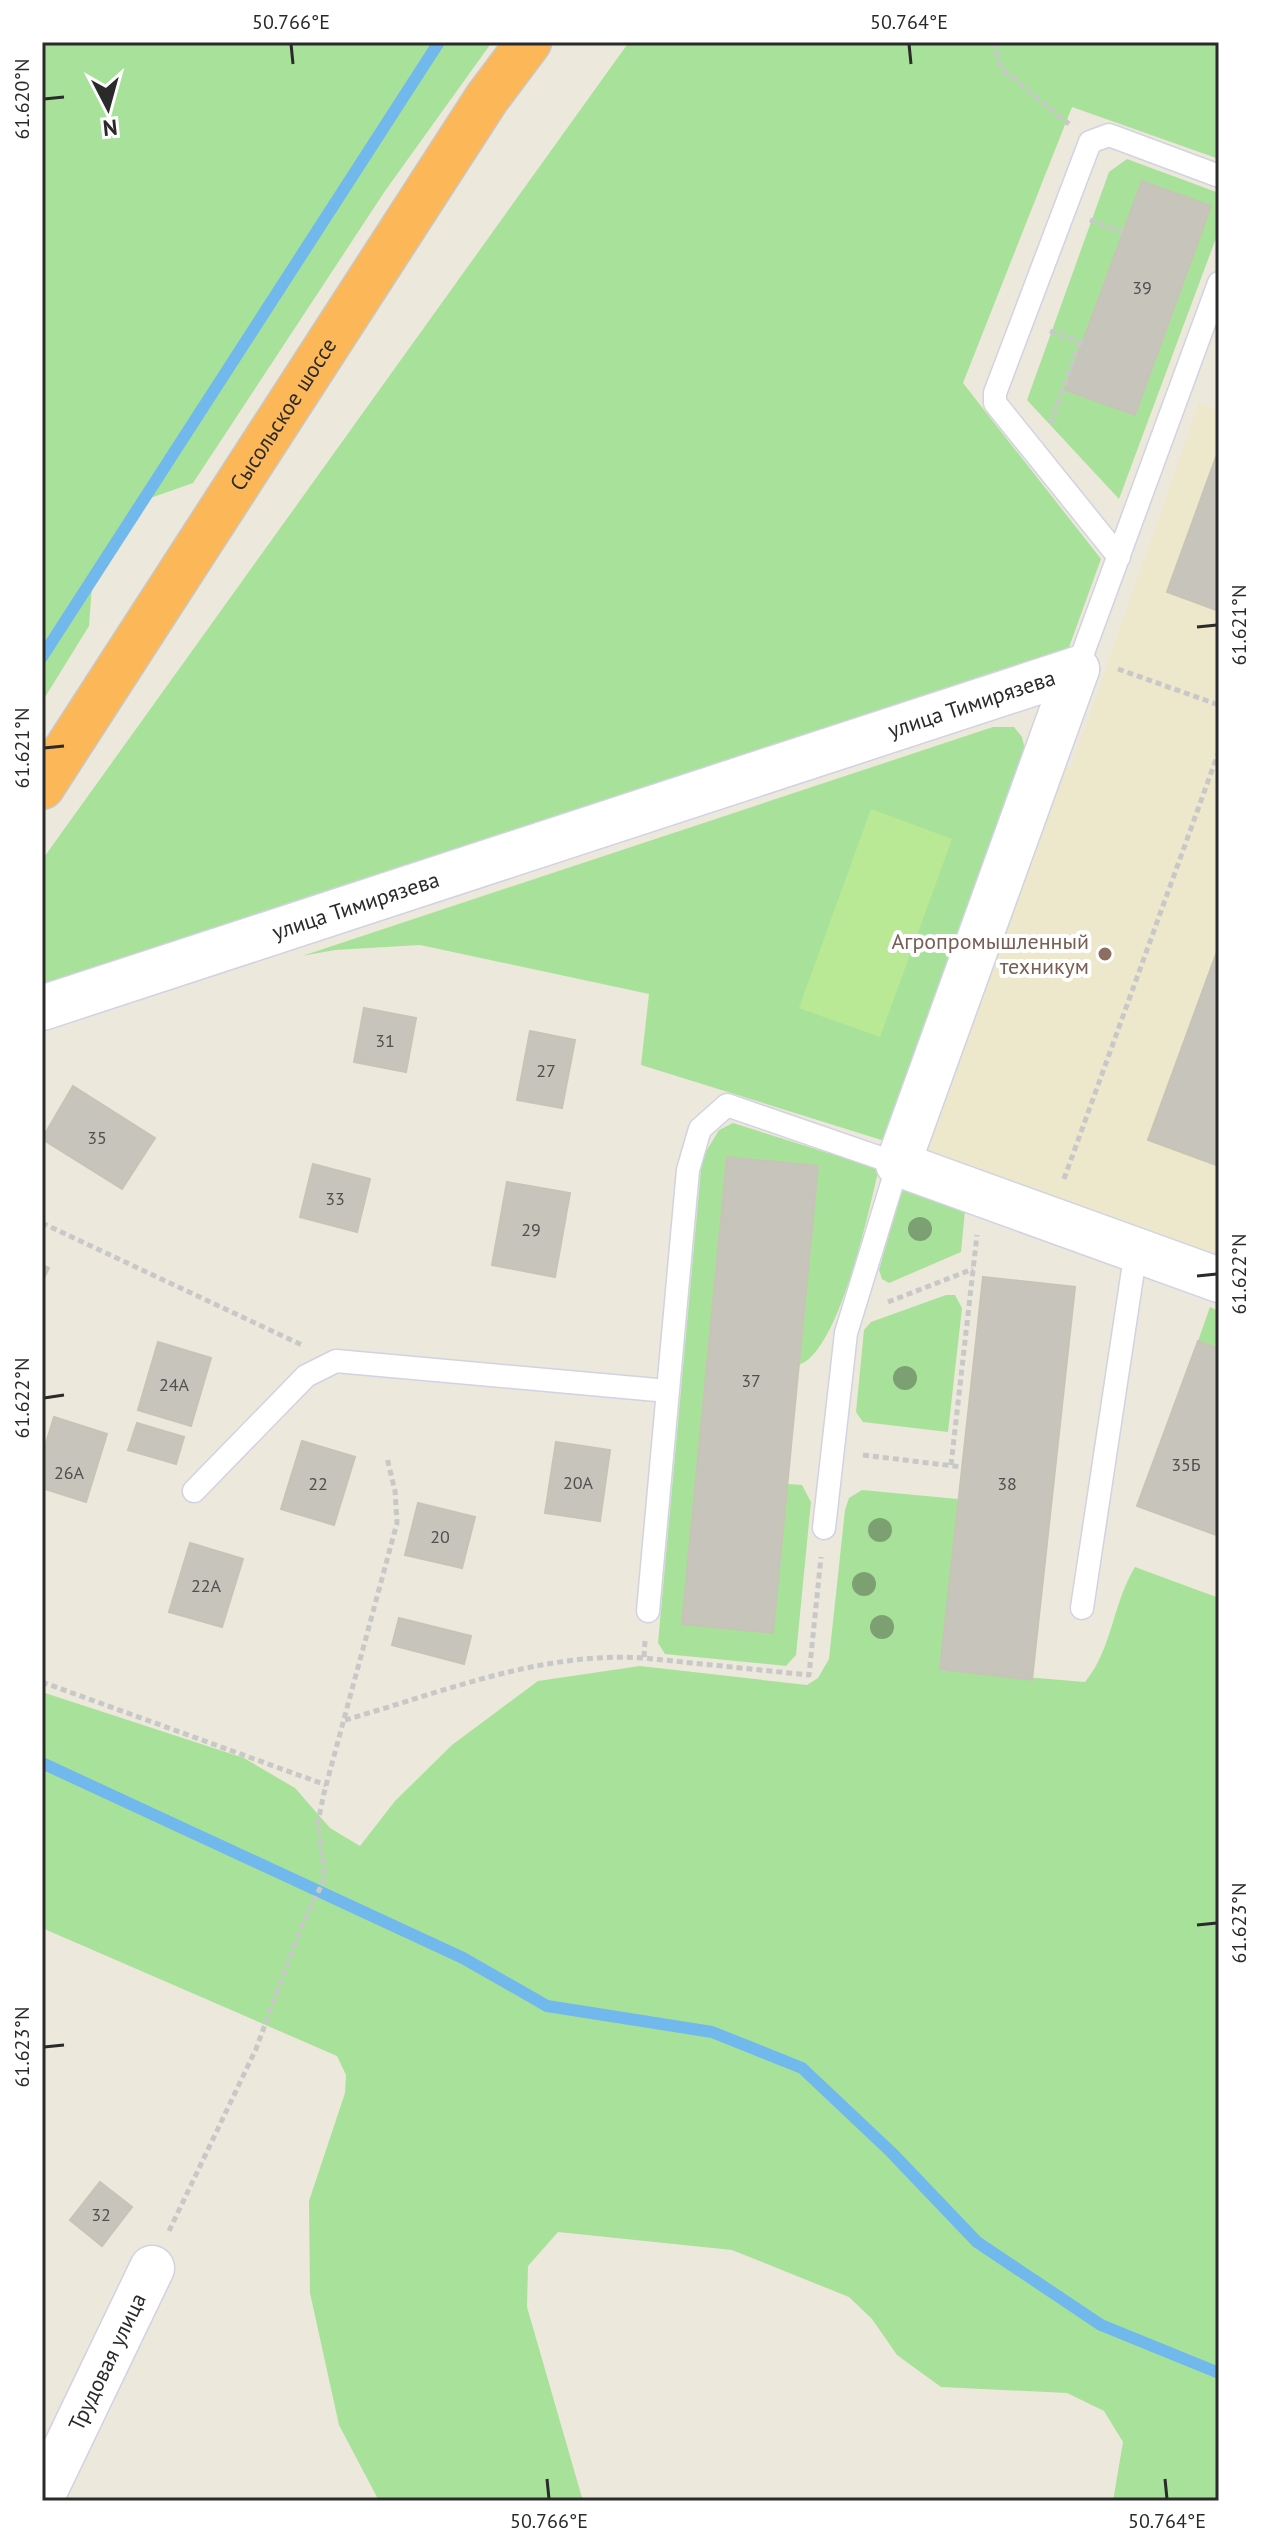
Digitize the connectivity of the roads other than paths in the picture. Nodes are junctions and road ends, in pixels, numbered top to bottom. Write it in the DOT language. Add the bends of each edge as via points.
graph roads {
  1 [pos="529,42"];
  2 [pos="1219,176"];
  3 [pos="1219,283"];
  4 [pos="1119,557"];
  5 [pos="1092,667"];
  6 [pos="42,787"];
  7 [pos="42,1008"];
  8 [pos="898,1164"];
  9 [pos="1136,1250"];
  10 [pos="1219,1280"];
  11 [pos="668,1391"];
  12 [pos="194,1491"];
  13 [pos="824,1528"];
  14 [pos="1082,1608"];
  15 [pos="648,1611"];
  16 [pos="152,2268"];
  17 [pos="42,2497"];
  1 -- 6 [label="highway, Сысольское шоссе" via="487,98"];
  2 -- 4 [label="lane" via="1109,135 1090,142 994,399"];
  3 -- 4 [label="lane"];
  4 -- 5 [label="lane"];
  5 -- 7 [label="street, улица Тимирязева"];
  5 -- 8 [label="street, улица Тимирязева"];
  8 -- 9 [label="street"];
  8 -- 11 [label="lane" via="727,1105 713,1114 700,1129 688,1170"];
  8 -- 13 [label="lane" via="839,1370"];
  9 -- 10 [label="street"];
  9 -- 14 [label="lane"];
  11 -- 12 [label="lane" via="336,1361 306,1376"];
  11 -- 15 [label="lane"];
  16 -- 17 [label="street, Трудовая улица"];
}
